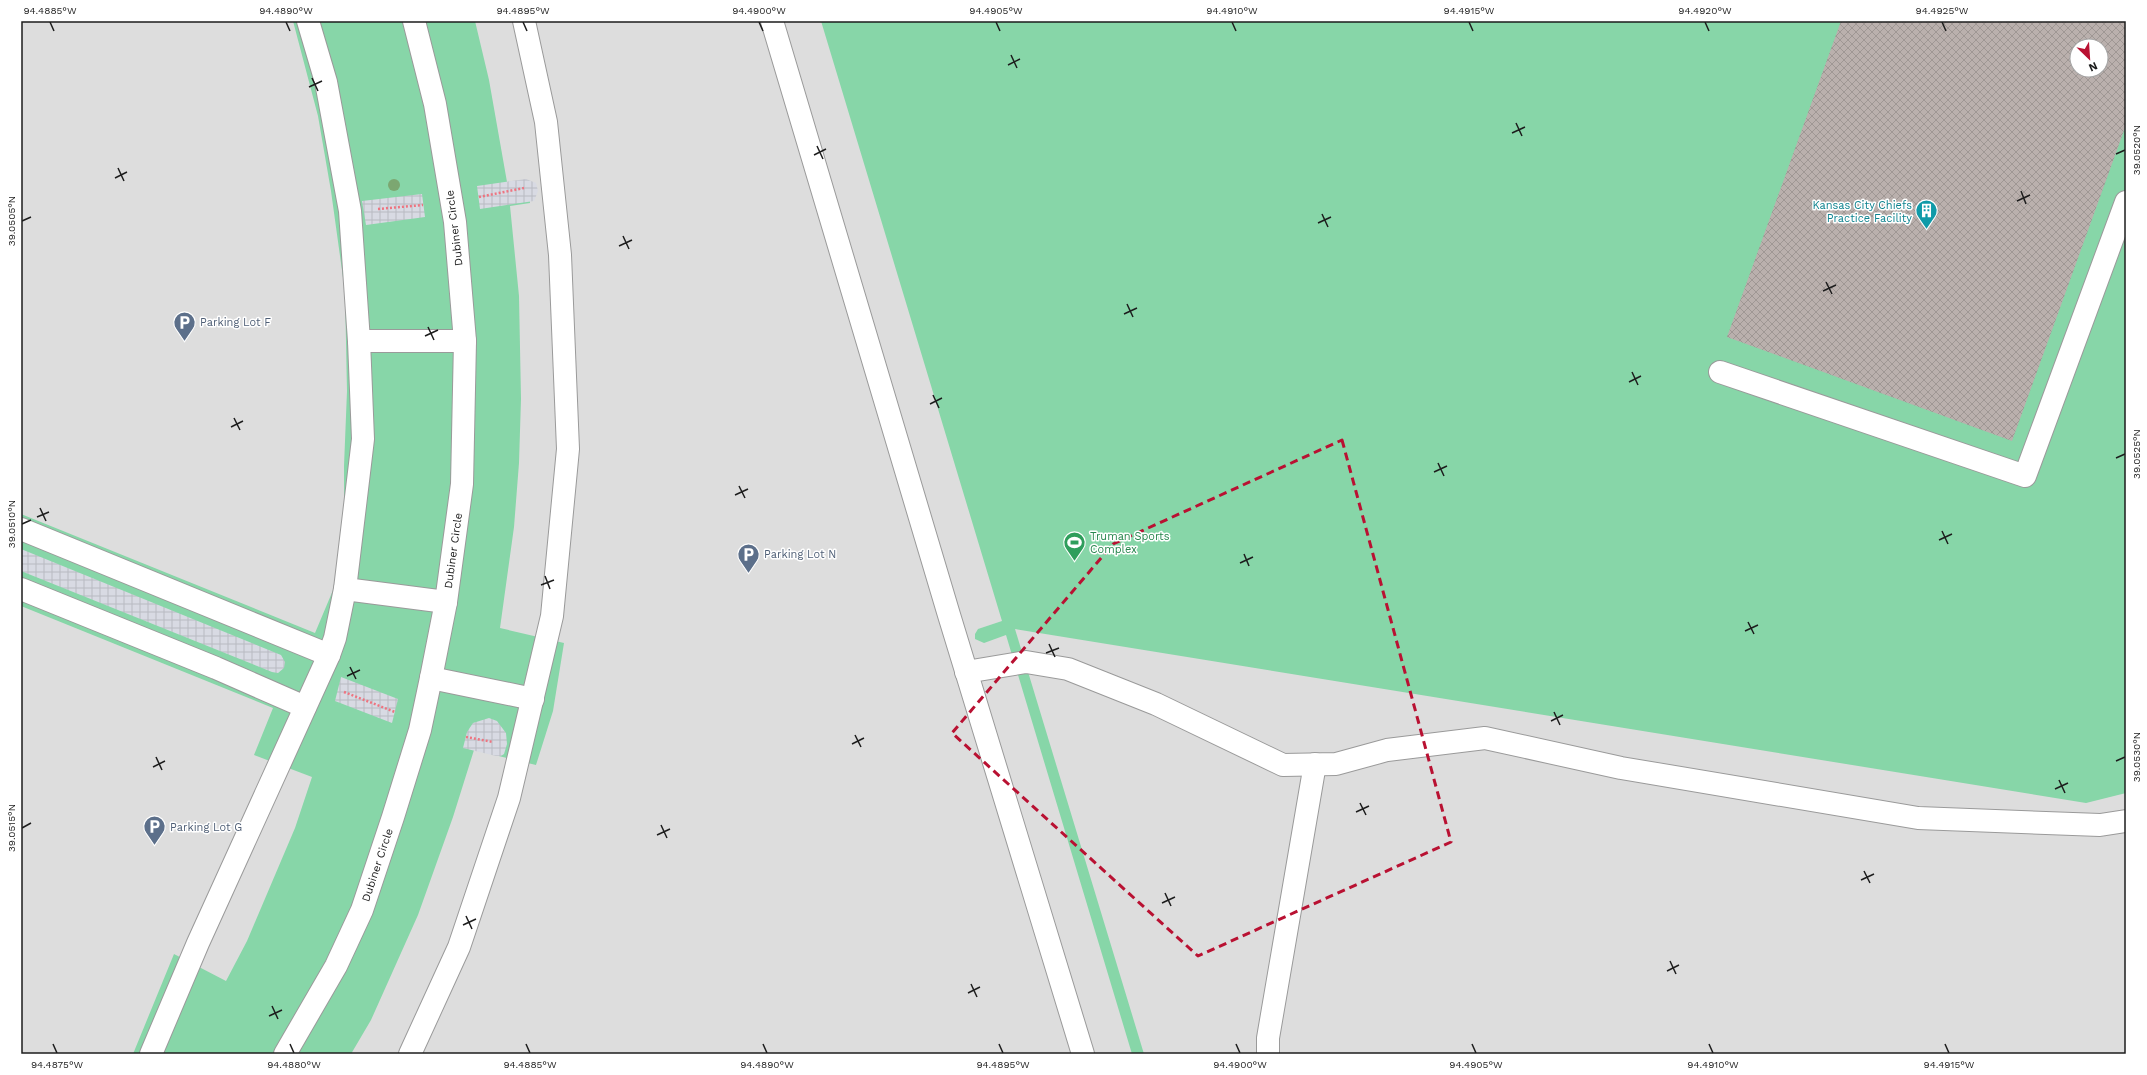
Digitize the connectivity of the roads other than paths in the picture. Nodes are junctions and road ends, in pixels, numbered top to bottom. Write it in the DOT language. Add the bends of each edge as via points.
graph roads {
  1 [pos="308,21"];
  2 [pos="414,21"];
  3 [pos="524,21"];
  4 [pos="772,21"];
  5 [pos="2126,202"];
  6 [pos="359,341"];
  7 [pos="465,341"];
  8 [pos="1720,372"];
  9 [pos="21,529"];
  10 [pos="21,589"];
  11 [pos="345,589"];
  12 [pos="446,602"];
  13 [pos="329,655"];
  14 [pos="966,672"];
  15 [pos="431,678"];
  16 [pos="533,699"];
  17 [pos="305,707"];
  18 [pos="1315,764"];
  19 [pos="2126,821"];
  20 [pos="151,1054"];
  21 [pos="285,1054"];
  22 [pos="410,1054"];
  23 [pos="1083,1054"];
  24 [pos="1268,1054"];
  1 -- 6 [label="street" via="326,82 350,211"];
  2 -- 7 [label="street, Dubiner Circle" via="435,104 454,215"];
  3 -- 16 [label="street" via="546,122 560,255 568,449 552,616"];
  4 -- 14 [label="street"];
  5 -- 8 [label="street" via="2025,476"];
  6 -- 7 [label="street"];
  6 -- 11 [label="street" via="363,440"];
  7 -- 12 [label="street, Dubiner Circle" via="462,484"];
  9 -- 13 [label="street"];
  10 -- 17 [label="street"];
  11 -- 12 [label="street"];
  11 -- 13 [label="street"];
  12 -- 15 [label="street, Dubiner Circle"];
  13 -- 17 [label="street"];
  14 -- 18 [label="street" via="1026,662 1068,669 1156,704 1283,765"];
  14 -- 23 [label="street"];
  15 -- 16 [label="street"];
  15 -- 21 [label="street, Dubiner Circle" via="420,730 362,910 336,966"];
  16 -- 22 [label="street" via="509,798 460,948"];
  17 -- 20 [label="street" via="198,943"];
  18 -- 19 [label="street" via="1336,764 1387,750 1484,738 1621,768 1918,818 2100,825"];
  18 -- 24 [label="street" via="1268,1038"];
}
